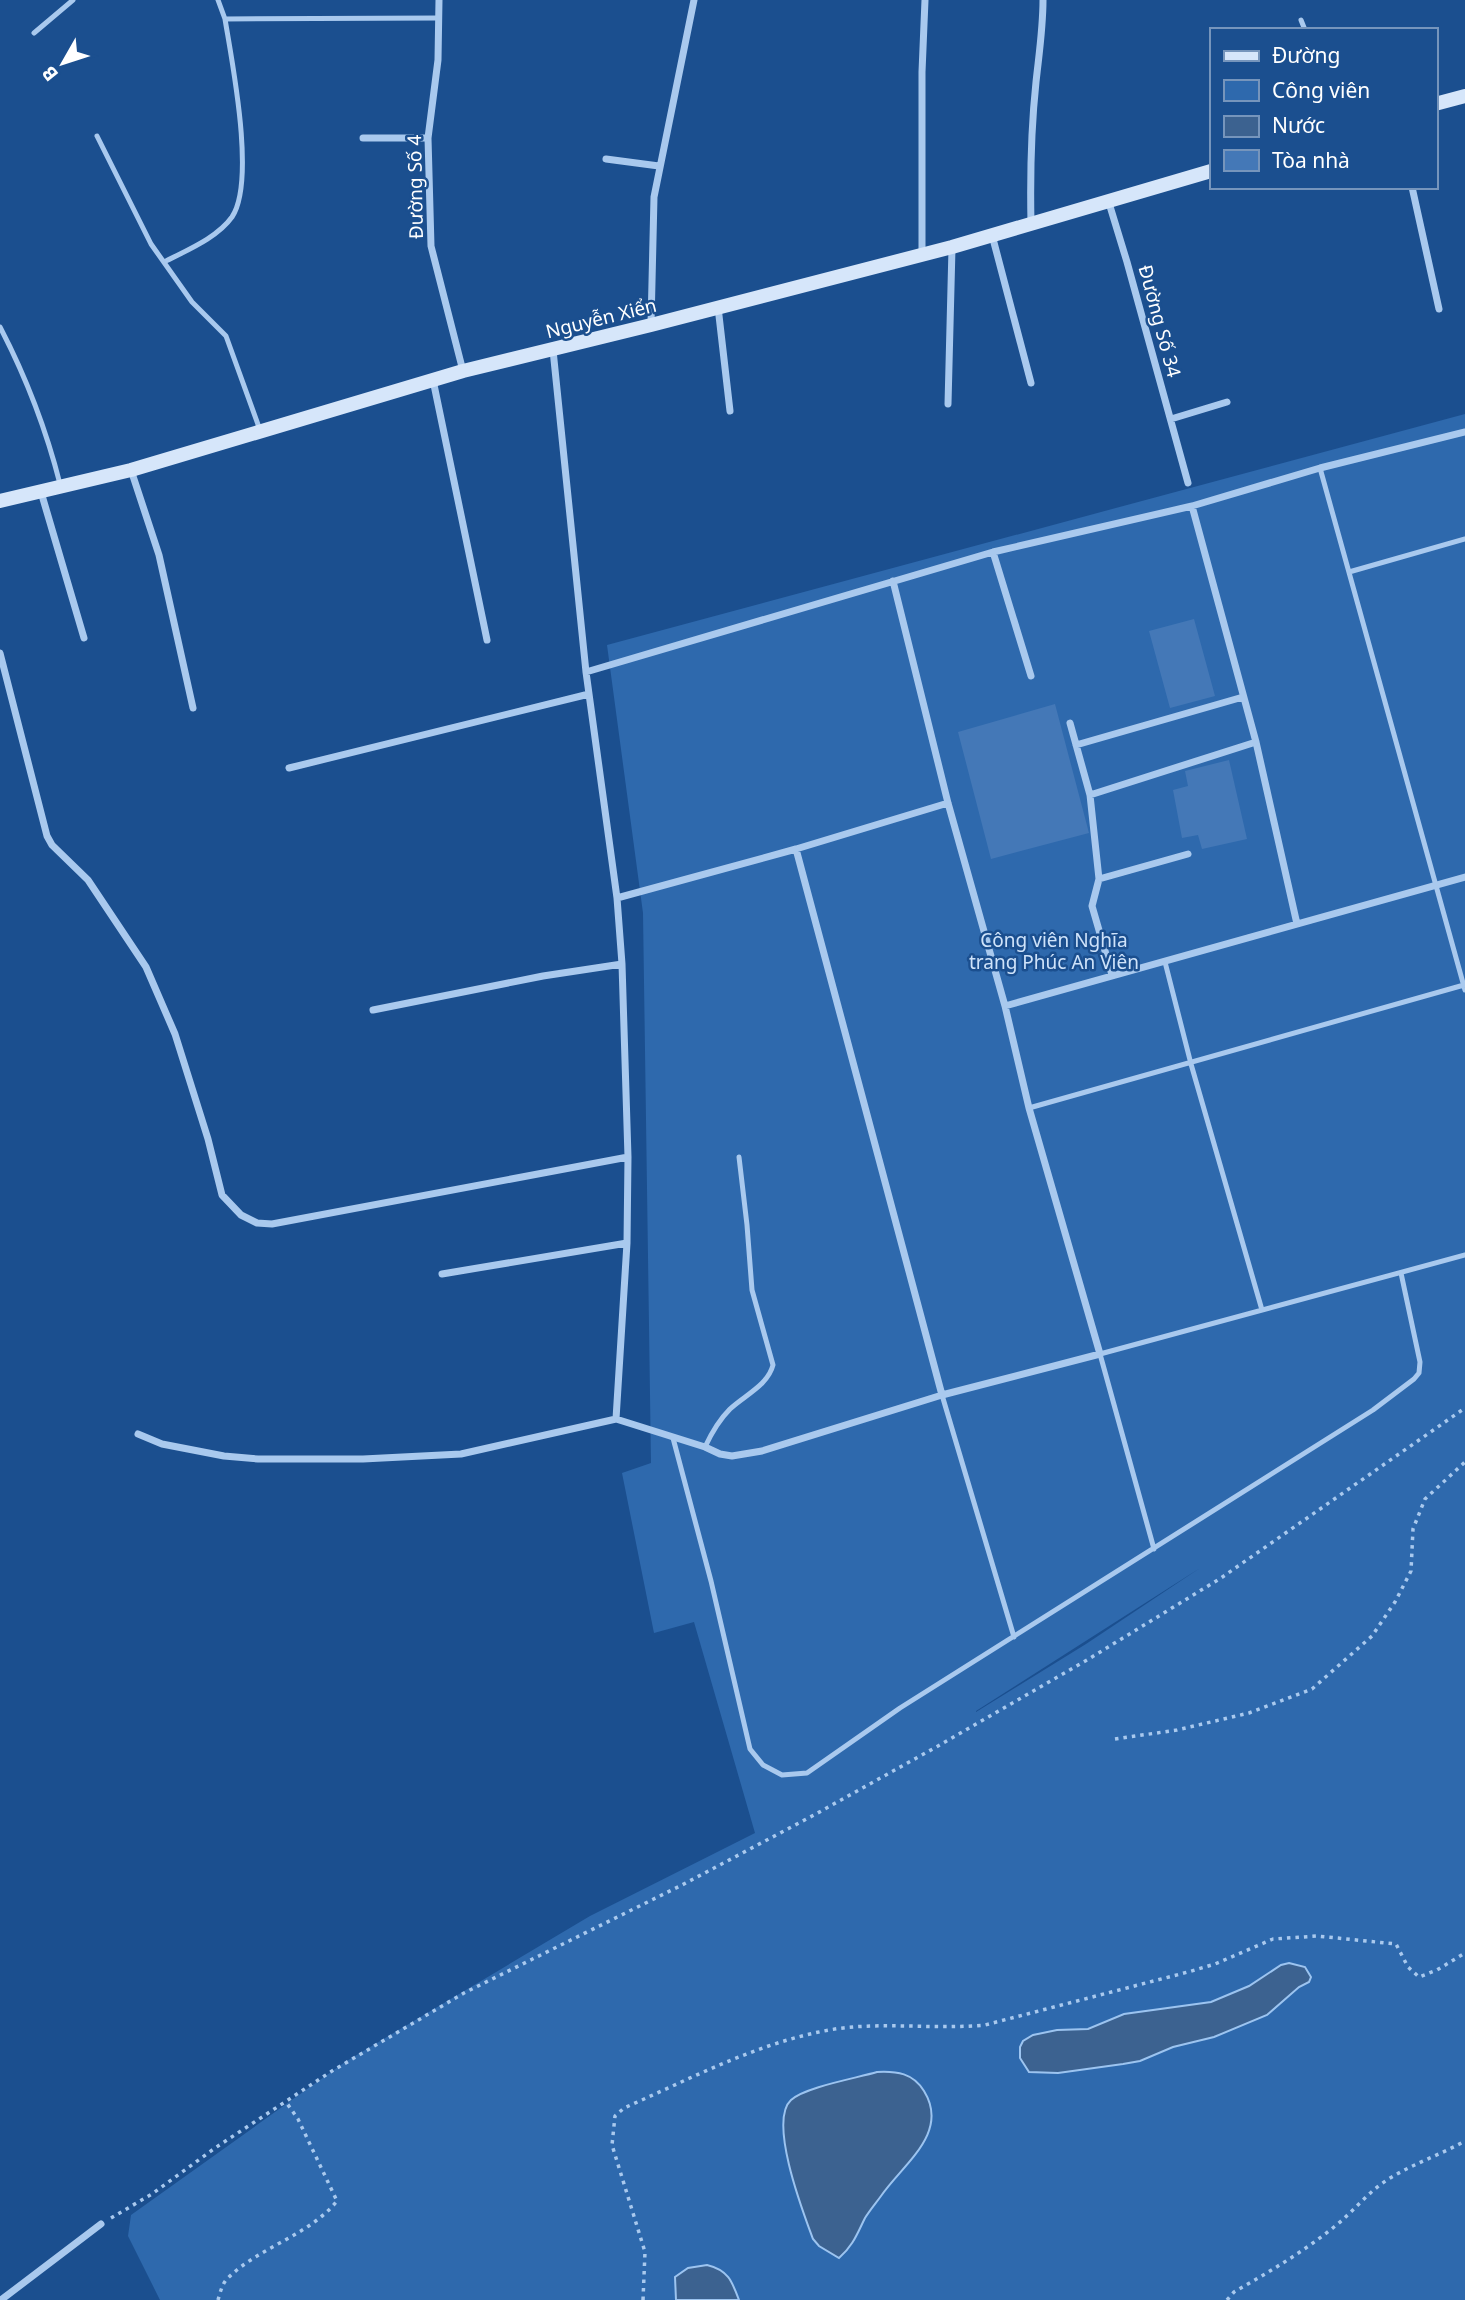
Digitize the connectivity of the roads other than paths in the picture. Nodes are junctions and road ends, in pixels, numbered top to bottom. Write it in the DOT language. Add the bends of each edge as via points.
graph roads {
  1 [pos="73,0"];
  2 [pos="218,0"];
  3 [pos="439,0"];
  4 [pos="694,0"];
  5 [pos="925,0"];
  6 [pos="1043,0"];
  7 [pos="439,18"];
  8 [pos="225,19"];
  9 [pos="1301,20"];
  10 [pos="1305,28"];
  11 [pos="34,33"];
  12 [pos="1465,96"];
  13 [pos="1437,103"];
  14 [pos="97,136"];
  15 [pos="363,138"];
  16 [pos="428,138"];
  17 [pos="606,159"];
  18 [pos="659,166"];
  19 [pos="1210,171"];
  20 [pos="1412,189"];
  21 [pos="1109,203"];
  22 [pos="1031,224"];
  23 [pos="992,234"];
  24 [pos="952,247"];
  25 [pos="922,255"];
  26 [pos="164,261"];
  27 [pos="718,306"];
  28 [pos="1439,309"];
  29 [pos="651,325"];
  30 [pos="0,327"];
  31 [pos="553,350"];
  32 [pos="463,371"];
  33 [pos="433,380"];
  34 [pos="1031,383"];
  35 [pos="1227,402"];
  36 [pos="948,404"];
  37 [pos="730,411"];
  38 [pos="1171,419"];
  39 [pos="261,431"];
  40 [pos="1465,432"];
  41 [pos="1320,468"];
  42 [pos="131,470"];
  43 [pos="1188,483"];
  44 [pos="61,486"];
  45 [pos="41,491"];
  46 [pos="0,501"];
  47 [pos="1192,506"];
  48 [pos="1465,539"];
  49 [pos="993,552"];
  50 [pos="1349,572"];
  51 [pos="893,581"];
  52 [pos="84,638"];
  53 [pos="487,640"];
  54 [pos="0,653"];
  55 [pos="586,672"];
  56 [pos="1031,676"];
  57 [pos="589,694"];
  58 [pos="1243,697"];
  59 [pos="193,708"];
  60 [pos="1070,723"];
  61 [pos="1256,743"];
  62 [pos="1076,746"];
  63 [pos="289,768"];
  64 [pos="1090,795"];
  65 [pos="948,803"];
  66 [pos="796,849"];
  67 [pos="1188,854"];
  68 [pos="1465,877"];
  69 [pos="1099,879"];
  70 [pos="1436,886"];
  71 [pos="617,898"];
  72 [pos="1297,924"];
  73 [pos="1165,962"];
  74 [pos="622,964"];
  75 [pos="1112,975"];
  76 [pos="1465,987"];
  77 [pos="1005,1006"];
  78 [pos="373,1010"];
  79 [pos="1191,1064"];
  80 [pos="1029,1108"];
  81 [pos="628,1157"];
  82 [pos="738,1157"];
  83 [pos="627,1243"];
  84 [pos="1465,1255"];
  85 [pos="1401,1273"];
  86 [pos="442,1274"];
  87 [pos="1262,1310"];
  88 [pos="1100,1354"];
  89 [pos="942,1395"];
  90 [pos="616,1419"];
  91 [pos="138,1434"];
  92 [pos="673,1438"];
  93 [pos="705,1447"];
  94 [pos="1154,1549"];
  95 [pos="1014,1637"];
  96 [pos="101,2224"];
  97 [pos="1,2300"];
  1 -- 11 [label="lane"];
  2 -- 8 [label="lane"];
  3 -- 7 [label="street, Đường Số 4"];
  4 -- 18 [label="street"];
  5 -- 25 [label="street"];
  6 -- 22 [label="street" via="1030,163"];
  7 -- 8 [label="lane"];
  7 -- 16 [label="street, Đường Số 4"];
  8 -- 26 [label="lane" via="243,162 238,204 222,228"];
  9 -- 10 [label="lane"];
  12 -- 13 [label="main road"];
  14 -- 26 [label="lane" via="144,232"];
  15 -- 16 [label="street"];
  16 -- 32 [label="street, Đường Số 4" via="431,246"];
  17 -- 18 [label="street"];
  18 -- 29 [label="street"];
  19 -- 21 [label="main road, Nguyễn Xiển"];
  20 -- 28 [label="street"];
  21 -- 22 [label="main road, Nguyễn Xiển"];
  21 -- 38 [label="street, Đường Số 34"];
  22 -- 23 [label="main road, Nguyễn Xiển"];
  23 -- 24 [label="main road, Nguyễn Xiển"];
  23 -- 34 [label="street"];
  24 -- 25 [label="main road, Nguyễn Xiển"];
  24 -- 36 [label="street"];
  25 -- 27 [label="main road, Nguyễn Xiển"];
  26 -- 39 [label="lane" via="192,302 226,336"];
  27 -- 29 [label="main road, Nguyễn Xiển"];
  27 -- 37 [label="street"];
  29 -- 31 [label="main road, Nguyễn Xiển"];
  30 -- 44 [label="lane" via="29,388"];
  31 -- 32 [label="main road, Nguyễn Xiển"];
  31 -- 55 [label="street"];
  32 -- 33 [label="main road, Nguyễn Xiển"];
  33 -- 39 [label="main road, Nguyễn Xiển"];
  33 -- 53 [label="street"];
  35 -- 38 [label="street"];
  38 -- 43 [label="street, Đường Số 34"];
  39 -- 42 [label="main road, Nguyễn Xiển"];
  40 -- 41 [label="street"];
  41 -- 47 [label="street"];
  41 -- 50 [label="lane"];
  42 -- 44 [label="main road, Nguyễn Xiển"];
  42 -- 59 [label="street" via="159,555"];
  44 -- 45 [label="main road, Nguyễn Xiển"];
  45 -- 46 [label="main road, Nguyễn Xiển"];
  45 -- 52 [label="street"];
  47 -- 49 [label="street"];
  47 -- 58 [label="street"];
  48 -- 50 [label="lane"];
  49 -- 51 [label="street"];
  49 -- 56 [label="street"];
  50 -- 70 [label="lane"];
  51 -- 55 [label="street"];
  51 -- 65 [label="street"];
  54 -- 81 [label="street" via="47,835 88,880 146,967 175,1034 222,1195 231,1207 257,1223 272,1224"];
  55 -- 57 [label="street"];
  57 -- 63 [label="street"];
  57 -- 71 [label="street"];
  58 -- 61 [label="street"];
  58 -- 62 [label="street"];
  60 -- 62 [label="street"];
  61 -- 64 [label="street"];
  61 -- 72 [label="street"];
  62 -- 64 [label="street"];
  64 -- 69 [label="street"];
  65 -- 66 [label="street"];
  65 -- 77 [label="street"];
  66 -- 71 [label="street"];
  66 -- 89 [label="street"];
  67 -- 69 [label="street"];
  68 -- 70 [label="street"];
  69 -- 75 [label="street" via="1092,906"];
  70 -- 72 [label="street"];
  70 -- 76 [label="lane"];
  71 -- 74 [label="street"];
  72 -- 73 [label="street"];
  73 -- 75 [label="street"];
  73 -- 79 [label="lane"];
  74 -- 78 [label="street"];
  74 -- 81 [label="street"];
  75 -- 77 [label="street"];
  76 -- 79 [label="lane"];
  77 -- 80 [label="street"];
  79 -- 80 [label="lane"];
  79 -- 87 [label="lane"];
  80 -- 88 [label="street"];
  81 -- 83 [label="street"];
  82 -- 93 [label="lane" via="752,1290 773,1365 766,1380 721,1419"];
  83 -- 86 [label="street"];
  83 -- 90 [label="street"];
  84 -- 85 [label="lane"];
  85 -- 87 [label="lane"];
  85 -- 94 [label="lane" via="1420,1362 1414,1380"];
  87 -- 88 [label="lane"];
  88 -- 89 [label="street"];
  88 -- 94 [label="lane"];
  89 -- 93 [label="street" via="762,1451 732,1456"];
  89 -- 95 [label="lane"];
  90 -- 91 [label="street" via="473,1452 363,1459 224,1456"];
  90 -- 92 [label="street"];
  92 -- 93 [label="street"];
  92 -- 95 [label="lane" via="750,1749 763,1765 782,1775 807,1773"];
  94 -- 95 [label="lane"];
  96 -- 97 [label="street"];
}
